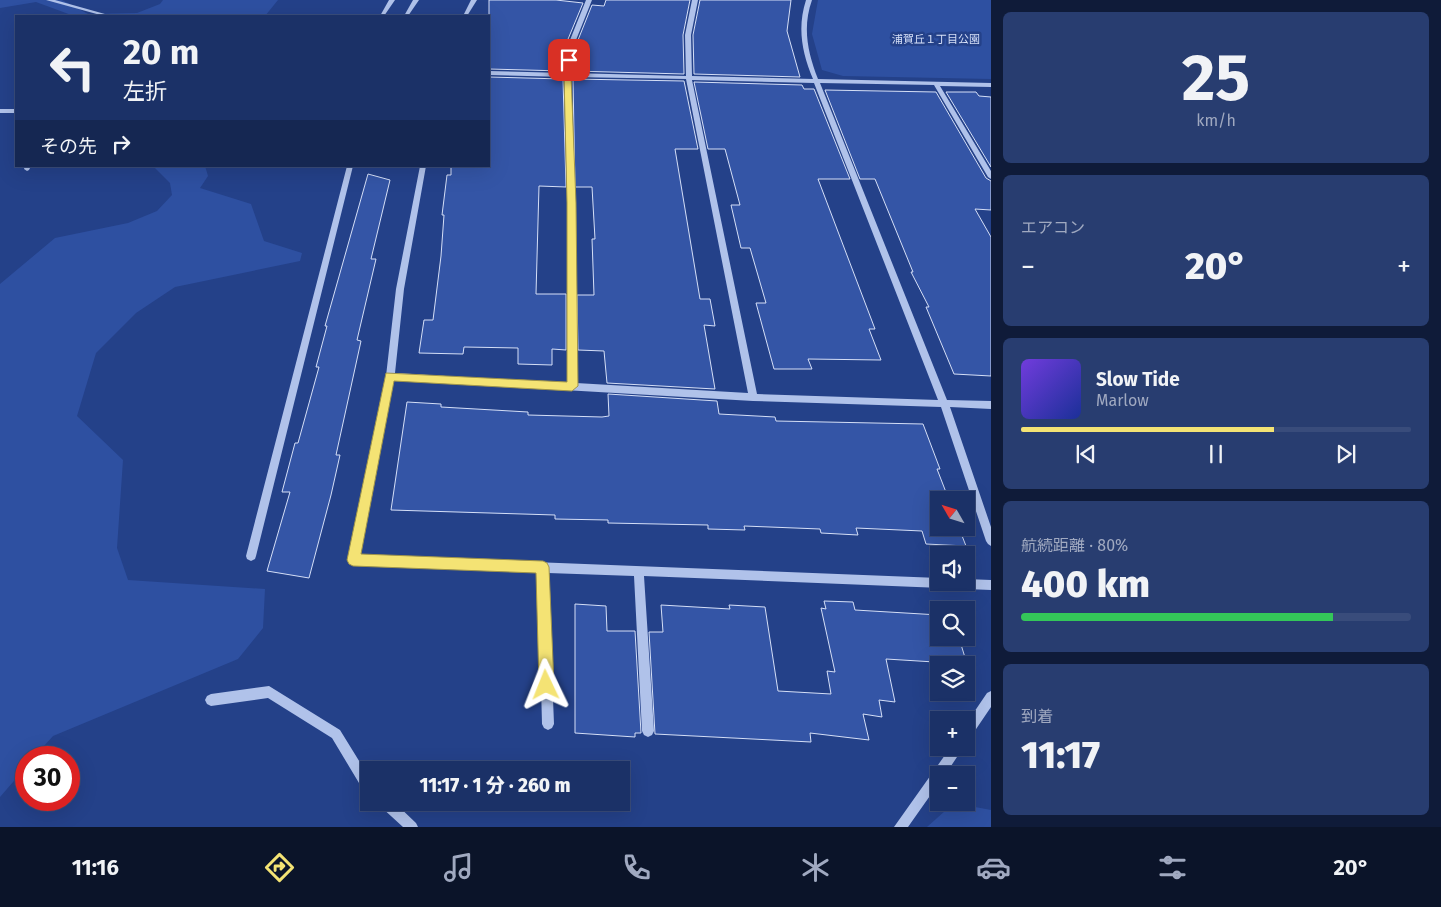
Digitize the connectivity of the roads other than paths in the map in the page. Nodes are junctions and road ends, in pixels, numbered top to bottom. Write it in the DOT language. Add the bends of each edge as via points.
graph roads {
  1 [pos="49,0"];
  2 [pos="392,0"];
  3 [pos="416,0"];
  4 [pos="474,0"];
  5 [pos="589,0"];
  6 [pos="695,0"];
  7 [pos="809,0"];
  8 [pos="105,15"];
  9 [pos="383,15"];
  10 [pos="407,15"];
  11 [pos="466,15"];
  12 [pos="490,73"];
  13 [pos="568,75"];
  14 [pos="689,78"];
  15 [pos="816,80"];
  16 [pos="936,83"];
  17 [pos="991,85"];
  18 [pos="0,111"];
  19 [pos="15,111"];
  20 [pos="350,167"];
  21 [pos="423,167"];
  22 [pos="991,176"];
  23 [pos="390,376"];
  24 [pos="572,386"];
  25 [pos="753,397"];
  26 [pos="944,403"];
  27 [pos="991,405"];
  28 [pos="991,541"];
  29 [pos="251,556"];
  30 [pos="543,567"];
  31 [pos="639,572"];
  32 [pos="991,585"];
  33 [pos="991,697"];
  34 [pos="211,700"];
  35 [pos="975,721"];
  36 [pos="548,724"];
  37 [pos="648,731"];
  38 [pos="951,756"];
  39 [pos="360,774"];
  40 [pos="394,811"];
  41 [pos="412,827"];
  42 [pos="900,827"];
  1 -- 8 [label="street"];
  2 -- 9 [label="street"];
  3 -- 10 [label="street"];
  4 -- 11 [label="street"];
  5 -- 13 [label="street" via="571,45"];
  6 -- 14 [label="street" via="688,35"];
  7 -- 15 [label="street" via="803,42"];
  12 -- 13 [label="street"];
  13 -- 14 [label="street"];
  13 -- 24 [label="street"];
  14 -- 15 [label="street"];
  14 -- 25 [label="street"];
  15 -- 16 [label="street"];
  15 -- 26 [label="street"];
  16 -- 17 [label="street"];
  16 -- 22 [label="street"];
  18 -- 19 [label="street"];
  20 -- 29 [label="street"];
  21 -- 23 [label="street" via="400,289"];
  23 -- 24 [label="street"];
  23 -- 30 [label="street" via="353,560"];
  24 -- 25 [label="street"];
  25 -- 26 [label="street"];
  26 -- 27 [label="street"];
  26 -- 28 [label="street"];
  30 -- 31 [label="street"];
  30 -- 36 [label="street"];
  31 -- 32 [label="street"];
  31 -- 37 [label="street"];
  33 -- 35 [label="street"];
  34 -- 39 [label="street" via="270,692 336,734"];
  38 -- 42 [label="street"];
  40 -- 41 [label="street"];
}
